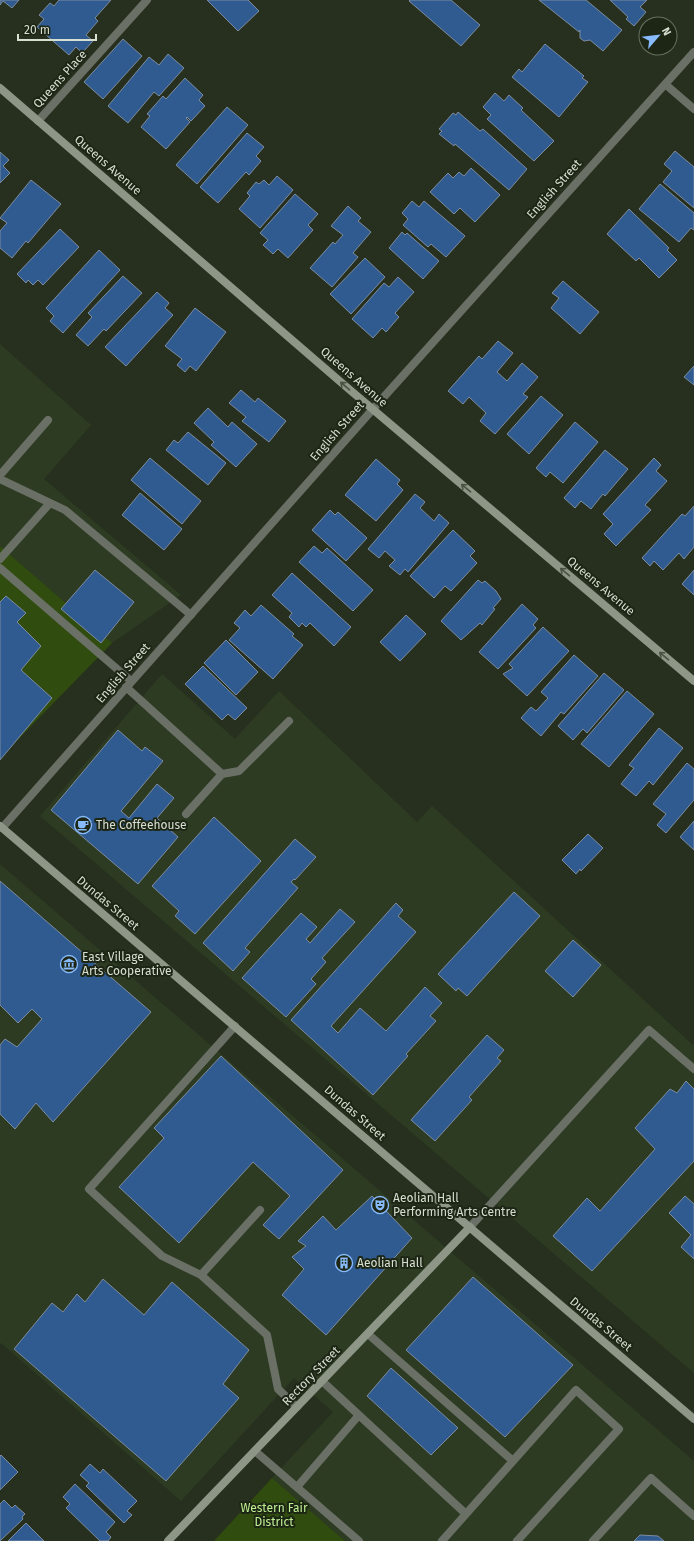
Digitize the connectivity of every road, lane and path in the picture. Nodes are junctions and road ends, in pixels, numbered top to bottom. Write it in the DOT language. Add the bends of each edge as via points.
graph roads {
  1 [pos="148,0"];
  2 [pos="694,52"];
  3 [pos="665,84"];
  4 [pos="0,88"];
  5 [pos="694,109"];
  6 [pos="38,120"];
  7 [pos="373,409"];
  8 [pos="48,420"];
  9 [pos="0,475"];
  10 [pos="0,479"];
  11 [pos="50,503"];
  12 [pos="0,559"];
  13 [pos="0,568"];
  14 [pos="190,615"];
  15 [pos="694,681"];
  16 [pos="129,684"];
  17 [pos="289,721"];
  18 [pos="222,774"];
  19 [pos="186,814"];
  20 [pos="1,827"];
  21 [pos="234,1026"];
  22 [pos="694,1069"];
  23 [pos="260,1210"];
  24 [pos="470,1228"];
  25 [pos="201,1275"];
  26 [pos="368,1334"];
  27 [pos="322,1381"];
  28 [pos="298,1407"];
  29 [pos="359,1415"];
  30 [pos="694,1419"];
  31 [pos="255,1451"];
  32 [pos="513,1461"];
  33 [pos="297,1487"];
  34 [pos="466,1514"];
  35 [pos="694,1516"];
  36 [pos="168,1541"];
  37 [pos="359,1541"];
  38 [pos="442,1541"];
  39 [pos="517,1541"];
  40 [pos="593,1541"];
  1 -- 6 [label="street, Queens Place"];
  2 -- 3 [label="street, English Street"];
  3 -- 5 [label="street"];
  3 -- 7 [label="street, English Street"];
  4 -- 6 [label="street, Queens Avenue"];
  7 -- 6 [label="street, Queens Avenue, one-way"];
  7 -- 14 [label="street, English Street"];
  15 -- 7 [label="street, Queens Avenue, one-way"];
  8 -- 9 [label="street"];
  10 -- 11 [label="street"];
  11 -- 12 [label="street"];
  11 -- 14 [label="street" via="66,510"];
  13 -- 16 [label="street"];
  14 -- 16 [label="street, English Street"];
  16 -- 18 [label="street"];
  16 -- 20 [label="street, English Street"];
  17 -- 18 [label="street" via="239,771"];
  18 -- 19 [label="street"];
  20 -- 21 [label="street, Dundas Street"];
  21 -- 24 [label="street, Dundas Street"];
  21 -- 25 [label="street" via="89,1189 162,1256"];
  22 -- 24 [label="street" via="649,1030"];
  23 -- 25 [label="street"];
  24 -- 26 [label="street, Rectory Street"];
  24 -- 30 [label="street, Dundas Street"];
  25 -- 28 [label="street" via="267,1335 278,1389"];
  26 -- 27 [label="street, Rectory Street"];
  26 -- 32 [label="street"];
  27 -- 28 [label="street, Rectory Street"];
  27 -- 29 [label="street"];
  28 -- 31 [label="street, Rectory Street"];
  29 -- 33 [label="street"];
  29 -- 34 [label="street"];
  31 -- 33 [label="street"];
  31 -- 36 [label="street, Rectory Street"];
  32 -- 34 [label="street"];
  32 -- 39 [label="street" via="576,1390 619,1430"];
  33 -- 37 [label="street"];
  34 -- 38 [label="street"];
  35 -- 40 [label="street" via="651,1478"];
}
